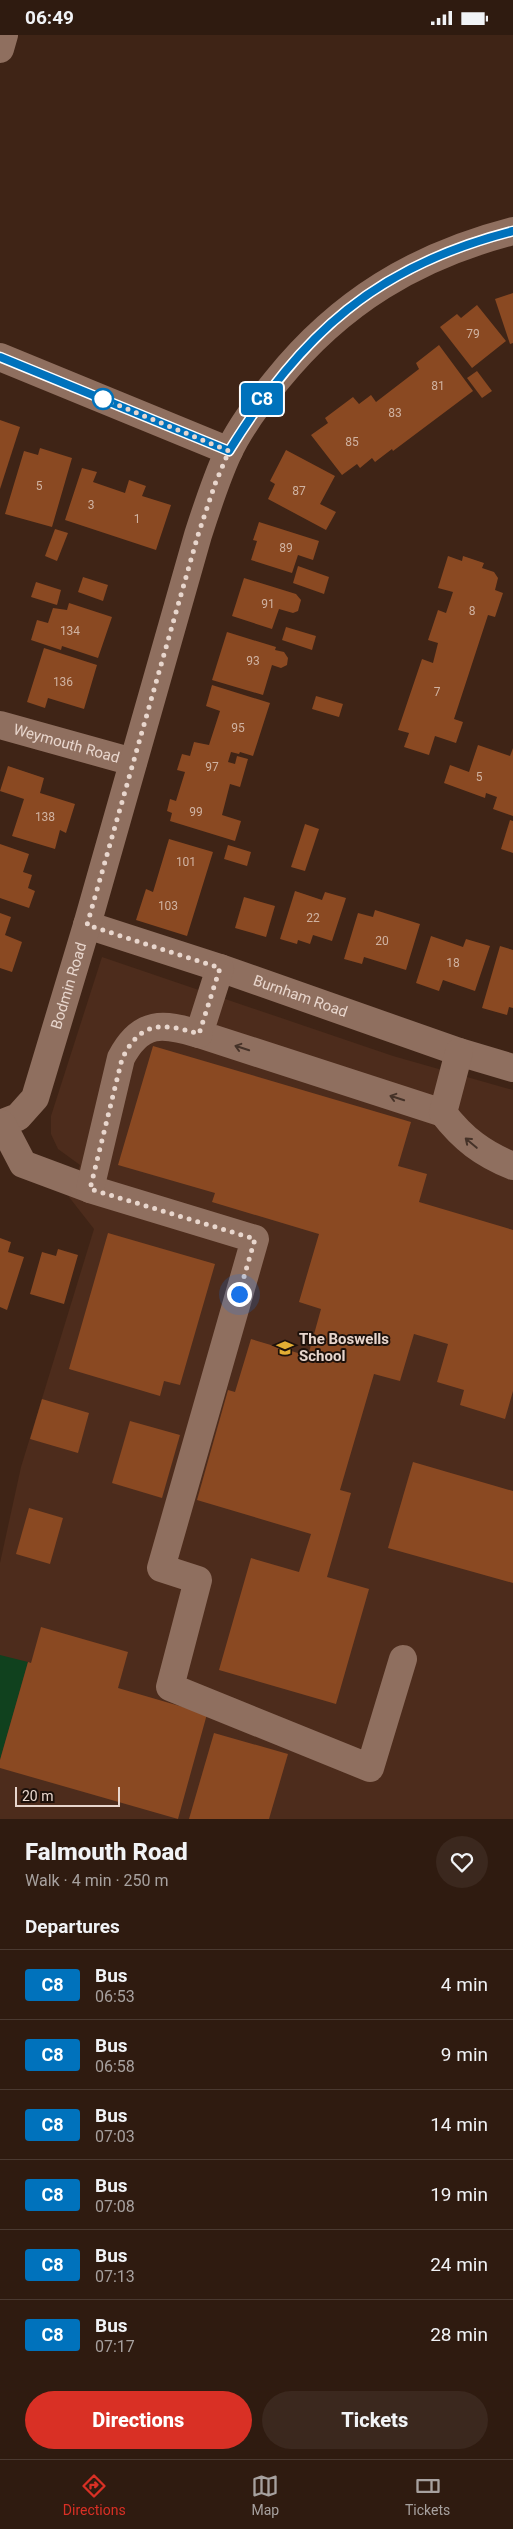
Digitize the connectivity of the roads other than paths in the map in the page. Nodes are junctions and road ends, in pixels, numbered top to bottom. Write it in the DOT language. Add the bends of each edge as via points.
graph roads {
  1 [pos="4,35"];
  2 [pos="0,49"];
  3 [pos="513,231"];
  4 [pos="0,357"];
  5 [pos="229,451"];
  6 [pos="0,725"];
  7 [pos="134,762"];
  8 [pos="87,925"];
  9 [pos="220,968"];
  10 [pos="199,1034"];
  11 [pos="459,1052"];
  12 [pos="513,1068"];
  13 [pos="444,1113"];
  14 [pos="1,1124"];
  15 [pos="513,1166"];
  16 [pos="90,1189"];
  17 [pos="403,1659"];
  1 -- 2 [label="street"];
  3 -- 5 [label="street, Bodmin Road" via="402,273 349,307 297,355 261,400"];
  4 -- 5 [label="street"];
  5 -- 7 [label="street, Bodmin Road" via="198,535"];
  6 -- 7 [label="street, Weymouth Road"];
  7 -- 8 [label="street, Bodmin Road"];
  8 -- 9 [label="street, Burnham Road"];
  8 -- 14 [label="street, Bodmin Road" via="35,1098 18,1117"];
  9 -- 10 [label="street"];
  9 -- 11 [label="street, Burnham Road"];
  13 -- 10 [label="street, one-way"];
  10 -- 16 [label="street" via="157,1025 140,1034 129,1045 122,1059"];
  11 -- 12 [label="street, Burnham Road"];
  11 -- 13 [label="street"];
  15 -- 13 [label="street, one-way" via="474,1146"];
  14 -- 16 [label="street" via="23,1165"];
  16 -- 17 [label="street" via="255,1239 161,1568 198,1580 170,1687 370,1768"];
}
